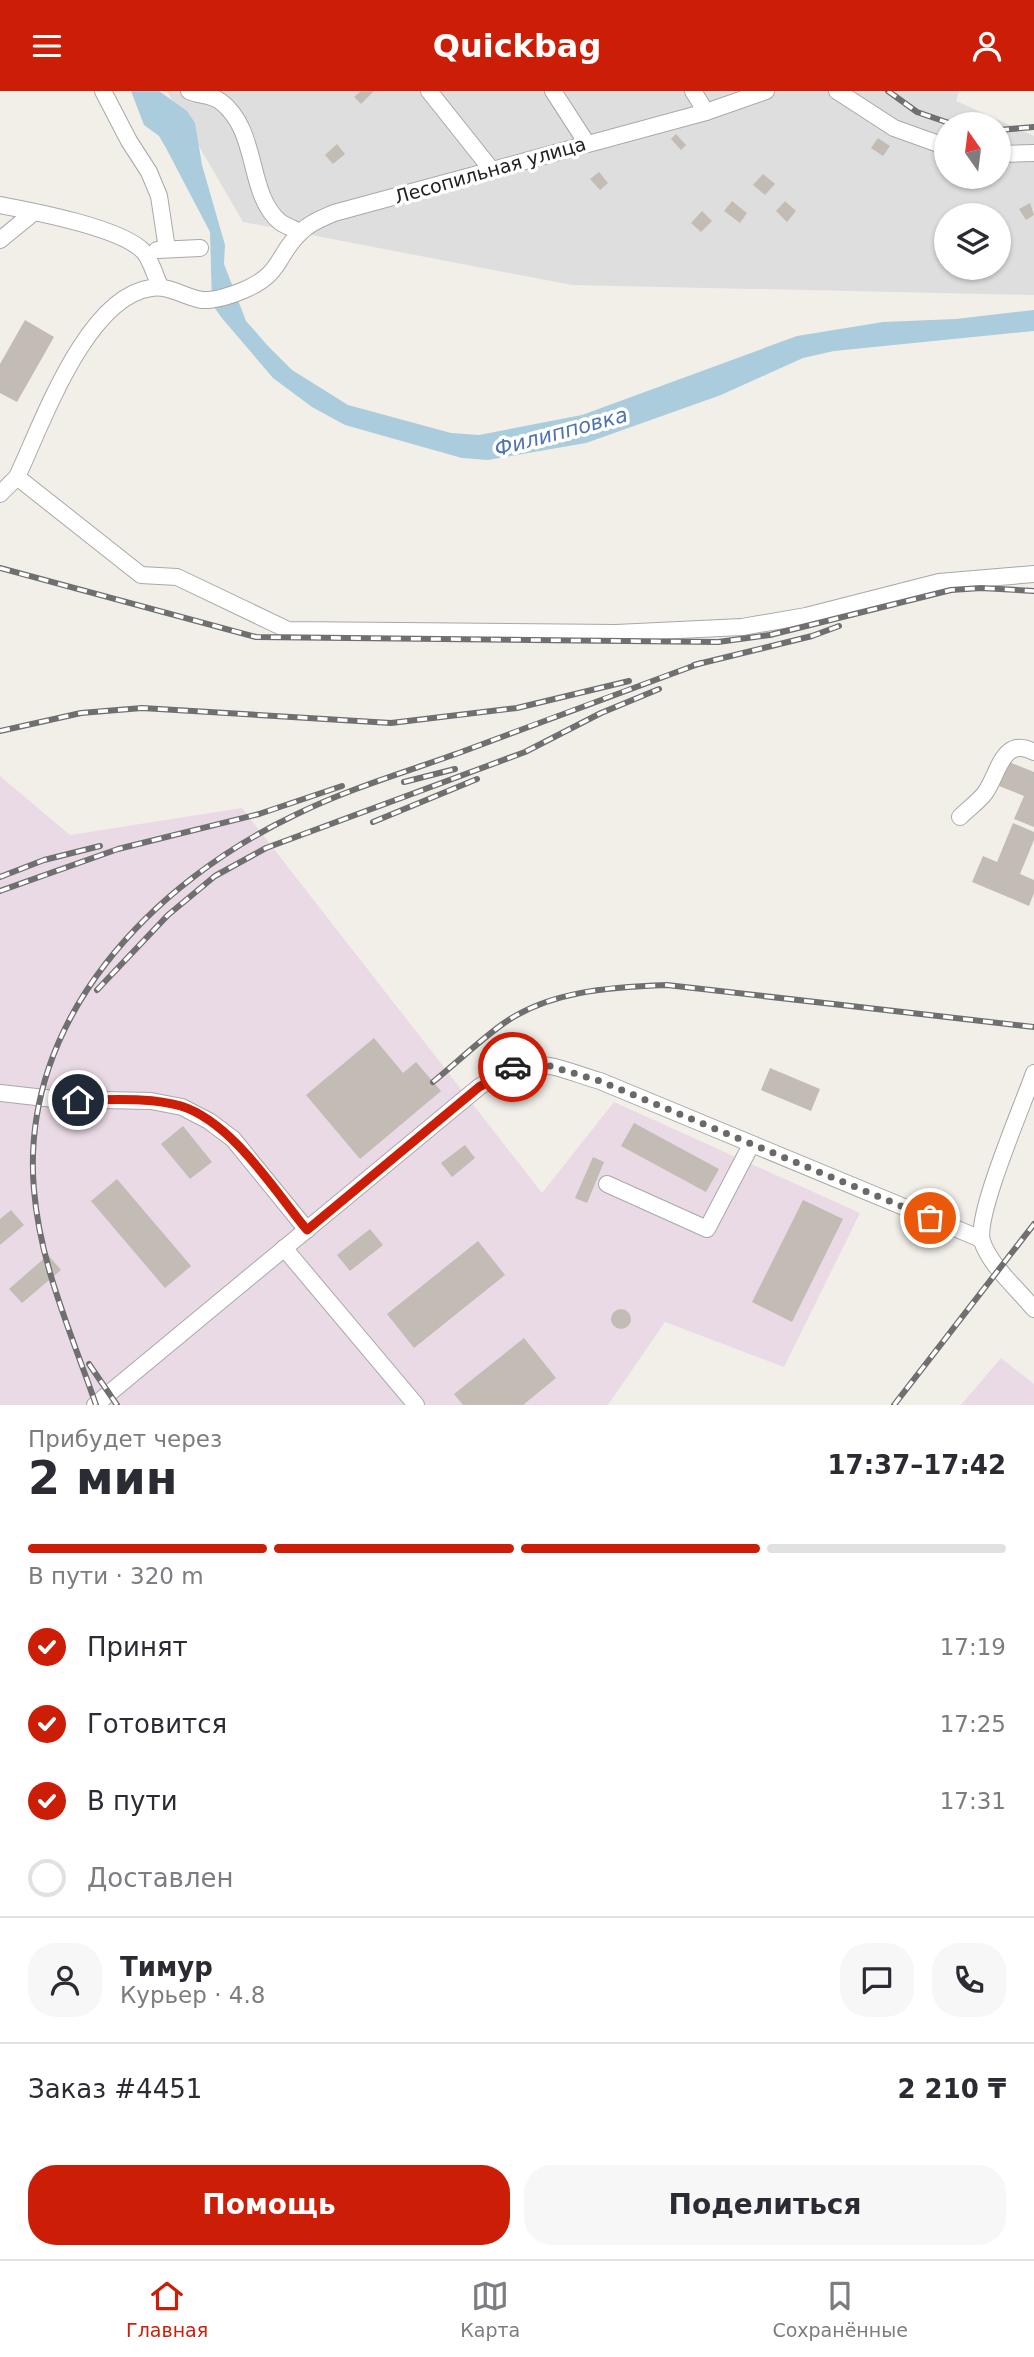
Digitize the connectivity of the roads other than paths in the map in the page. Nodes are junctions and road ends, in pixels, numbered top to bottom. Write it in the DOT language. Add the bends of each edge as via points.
graph roads {
  1 [pos="103,91"];
  2 [pos="189,91"];
  3 [pos="429,91"];
  4 [pos="553,91"];
  5 [pos="693,91"];
  6 [pos="766,91"];
  7 [pos="837,91"];
  8 [pos="706,112"];
  9 [pos="586,142"];
  10 [pos="934,143"];
  11 [pos="1034,153"];
  12 [pos="1012,154"];
  13 [pos="491,169"];
  14 [pos="0,205"];
  15 [pos="33,213"];
  16 [pos="300,232"];
  17 [pos="0,240"];
  18 [pos="200,248"];
  19 [pos="167,249"];
  20 [pos="144,252"];
  21 [pos="160,286"];
  22 [pos="16,477"];
  23 [pos="0,494"];
  24 [pos="1034,574"];
  25 [pos="1034,752"];
  26 [pos="960,817"];
  27 [pos="1034,1073"];
  28 [pos="0,1093"];
  29 [pos="751,1145"];
  30 [pos="607,1184"];
  31 [pos="307,1230"];
  32 [pos="982,1239"];
  33 [pos="284,1248"];
  34 [pos="1034,1309"];
  35 [pos="95,1405"];
  36 [pos="416,1405"];
  1 -- 19 [label="street" via="159,196"];
  2 -- 16 [label="street" via="219,101 233,115 243,128 257,180 270,207 280,221"];
  3 -- 13 [label="street"];
  4 -- 9 [label="street"];
  5 -- 8 [label="street"];
  6 -- 8 [label="street, Лесопильная улица"];
  7 -- 10 [label="street" via="894,128"];
  8 -- 9 [label="street, Лесопильная улица"];
  9 -- 13 [label="street, Лесопильная улица"];
  11 -- 12 [label="street"];
  13 -- 16 [label="street, Лесопильная улица" via="334,213"];
  14 -- 15 [label="street"];
  15 -- 17 [label="street"];
  15 -- 20 [label="street" via="88,225"];
  16 -- 21 [label="street, Лесопильная улица" via="264,281 241,292 209,300"];
  18 -- 19 [label="street"];
  19 -- 20 [label="street"];
  20 -- 21 [label="street"];
  21 -- 22 [label="street" via="138,290 106,313 88,335"];
  22 -- 23 [label="street"];
  22 -- 24 [label="street" via="141,575 177,577 288,631 616,633 742,627 806,616 939,582"];
  25 -- 26 [label="street" via="1014,747 986,792"];
  27 -- 32 [label="street" via="988,1196"];
  28 -- 31 [label="street" via="151,1101 182,1107 233,1139"];
  29 -- 30 [label="street" via="707,1229"];
  29 -- 31 [label="street" via="600,1081 540,1063 507,1069 479,1087"];
  29 -- 32 [label="street"];
  31 -- 33 [label="street"];
  32 -- 34 [label="street" via="990,1256"];
  33 -- 35 [label="street"];
  33 -- 36 [label="street"];
}
